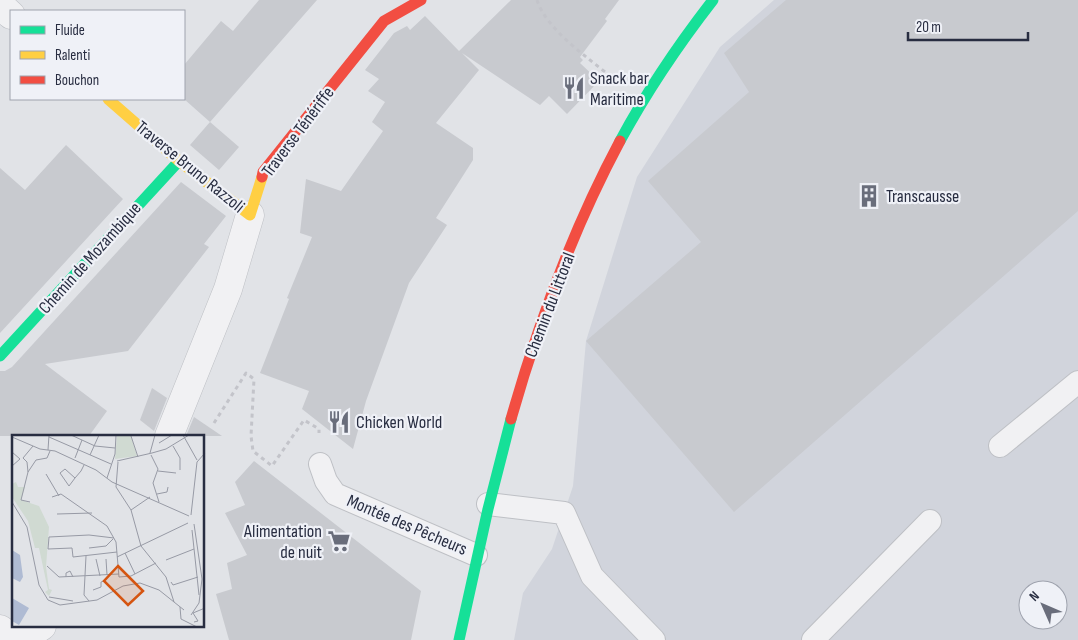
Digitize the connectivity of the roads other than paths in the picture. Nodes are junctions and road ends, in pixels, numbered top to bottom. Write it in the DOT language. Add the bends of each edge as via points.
graph roads {
  1 [pos="421,0"];
  2 [pos="713,0"];
  3 [pos="0,5"];
  4 [pos="10,14"];
  5 [pos="109,100"];
  6 [pos="179,160"];
  7 [pos="250,215"];
  8 [pos="0,356"];
  9 [pos="1078,382"];
  10 [pos="169,435"];
  11 [pos="1000,446"];
  12 [pos="320,464"];
  13 [pos="488,504"];
  14 [pos="930,521"];
  15 [pos="476,555"];
  16 [pos="0,628"];
  17 [pos="39,628"];
  18 [pos="15,640"];
  19 [pos="22,640"];
  20 [pos="459,640"];
  21 [pos="654,640"];
  22 [pos="813,640"];
  1 -- 7 [label="street, Traverse Ténériffe" via="384,20 263,172"];
  2 -- 13 [label="street, Chemin du Littoral" via="646,93 588,208 541,323 506,433"];
  3 -- 4 [label="street"];
  5 -- 6 [label="street, Traverse Bruno Razzoli"];
  6 -- 7 [label="street, Traverse Bruno Razzoli"];
  6 -- 8 [label="street, Chemin de Mozambique"];
  7 -- 10 [label="street, Traverse Ténériffe" via="228,289"];
  9 -- 11 [label="lane"];
  12 -- 15 [label="lane, Montée des Pêcheurs" via="335,494"];
  13 -- 15 [label="street, Chemin du Littoral"];
  13 -- 21 [label="lane" via="564,513 592,576"];
  14 -- 22 [label="lane"];
  15 -- 20 [label="street, Chemin du Littoral"];
  16 -- 18 [label="street"];
  17 -- 19 [label="street"];
}
